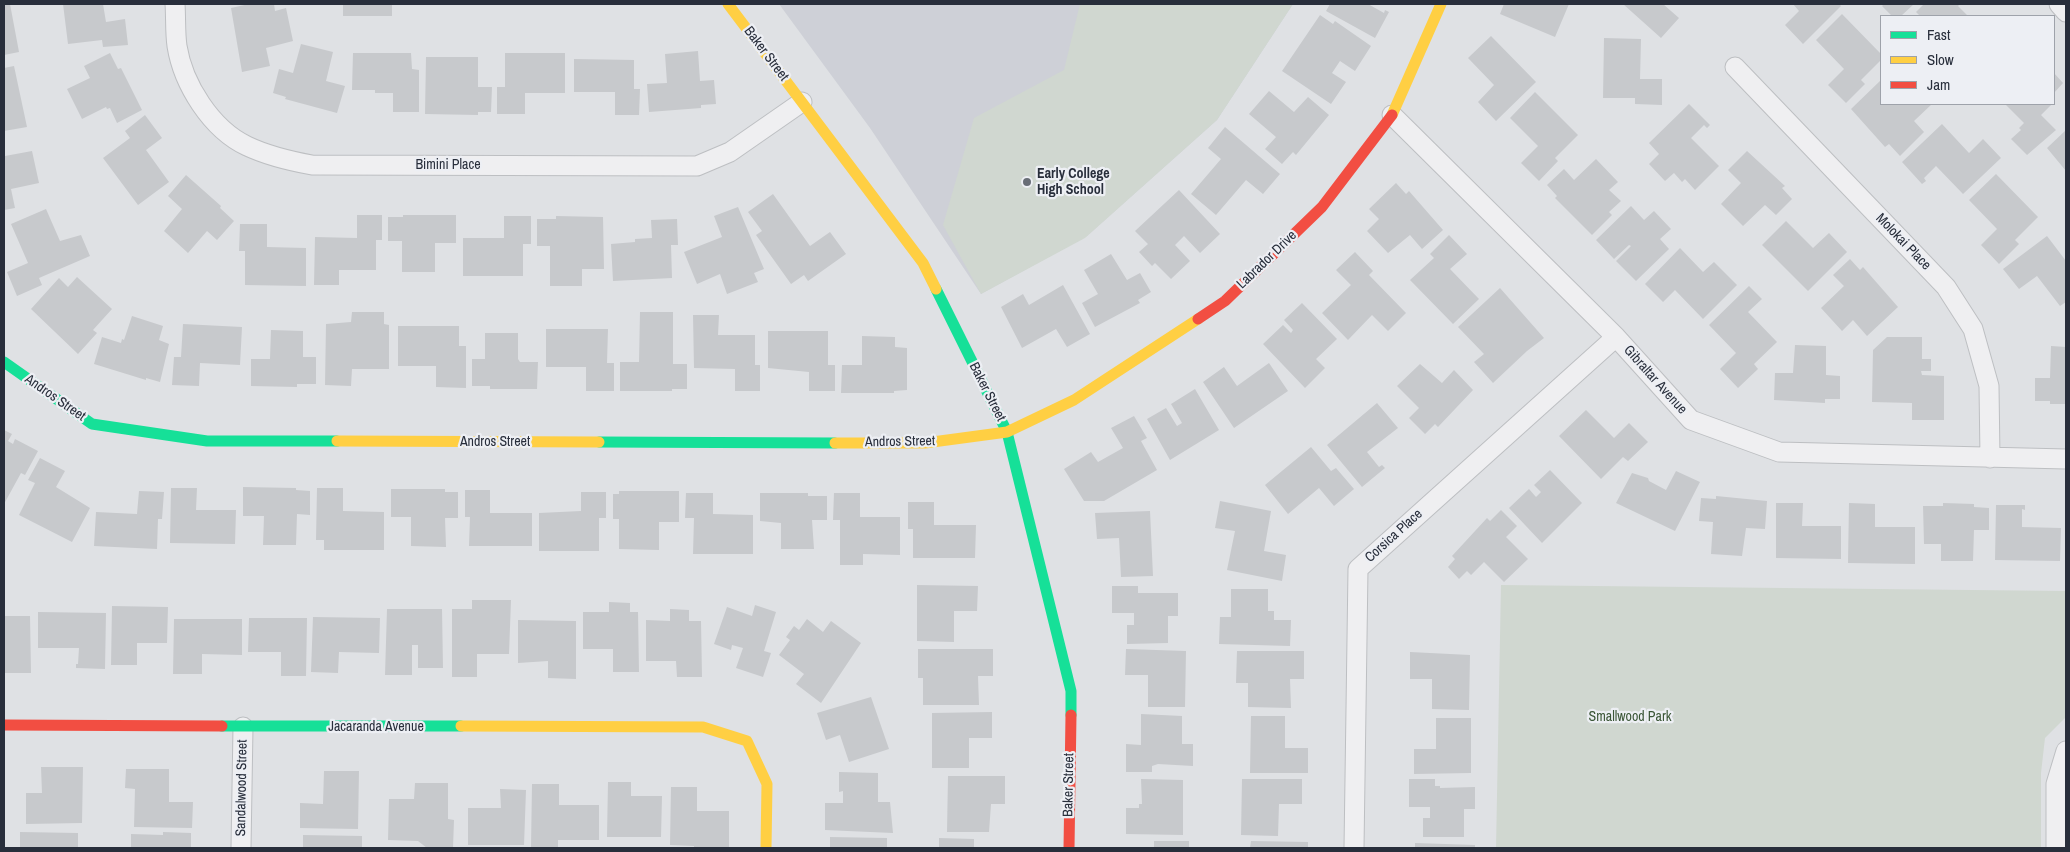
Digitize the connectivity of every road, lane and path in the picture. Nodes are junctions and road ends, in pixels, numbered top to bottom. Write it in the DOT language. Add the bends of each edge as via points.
graph roads {
  1 [pos="175,4"];
  2 [pos="728,4"];
  3 [pos="1441,4"];
  4 [pos="2058,4"];
  5 [pos="2066,12"];
  6 [pos="1735,67"];
  7 [pos="802,102"];
  8 [pos="1392,115"];
  9 [pos="1616,337"];
  10 [pos="4,362"];
  11 [pos="1007,432"];
  12 [pos="1990,458"];
  13 [pos="2066,459"];
  14 [pos="4,725"];
  15 [pos="242,727"];
  16 [pos="2066,751"];
  17 [pos="241,848"];
  18 [pos="766,848"];
  19 [pos="1068,848"];
  20 [pos="1354,848"];
  21 [pos="2056,848"];
  1 -- 7 [label="street, Bimini Place" via="177,46 185,75 201,103 220,126 245,145 279,159 312,165 697,166 730,152"];
  2 -- 7 [label="street, Baker Street"];
  3 -- 8 [label="street, Labrador Drive"];
  4 -- 5 [label="street"];
  6 -- 12 [label="street, Molokai Place" via="1946,287 1973,329 1989,386"];
  7 -- 11 [label="street, Baker Street" via="923,264"];
  8 -- 9 [label="street, Gibraltar Avenue"];
  8 -- 11 [label="street, Labrador Drive" via="1322,207 1226,301 1074,400"];
  9 -- 12 [label="street, Gibraltar Avenue" via="1691,420 1779,452"];
  9 -- 20 [label="street, Corsica Place" via="1358,569"];
  10 -- 11 [label="street, Andros Street" via="92,424 207,441 925,443"];
  11 -- 19 [label="street, Baker Street" via="1071,691"];
  12 -- 13 [label="street, Gibraltar Avenue"];
  14 -- 15 [label="street, Jacaranda Avenue"];
  15 -- 17 [label="street, Sandalwood Street"];
  15 -- 18 [label="street, Jacaranda Avenue" via="703,726 747,741 766,784"];
  16 -- 21 [label="street" via="2056,784"];
}
